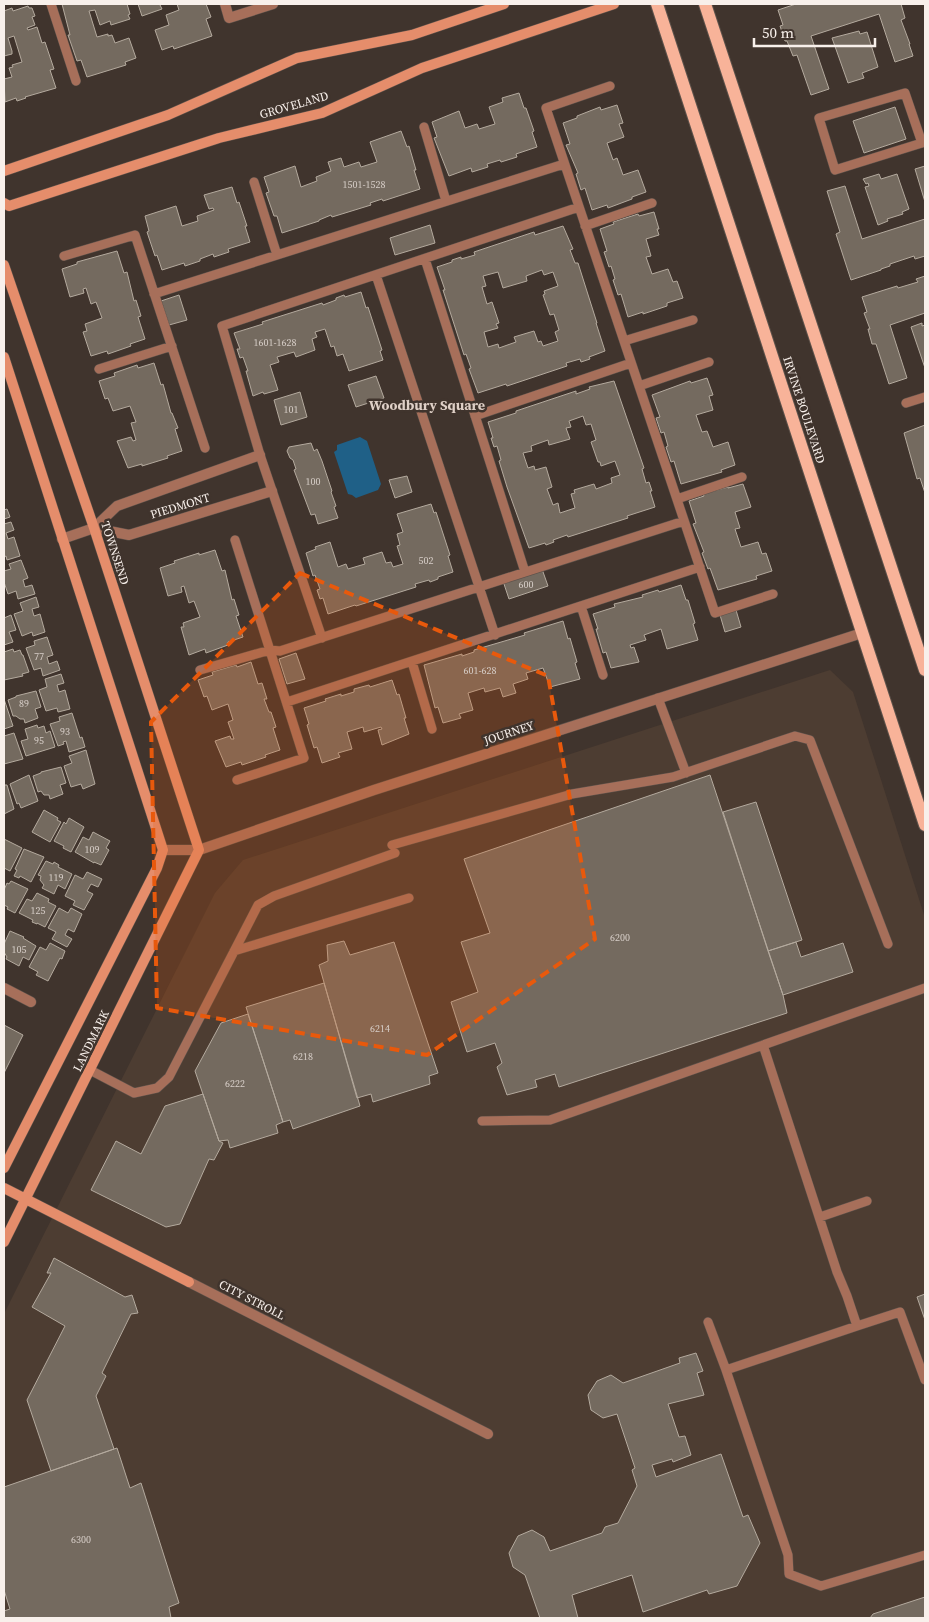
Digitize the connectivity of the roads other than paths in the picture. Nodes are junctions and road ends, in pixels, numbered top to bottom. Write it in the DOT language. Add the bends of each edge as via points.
graph roads {
  1 [pos="51,4"];
  2 [pos="225,4"];
  3 [pos="273,4"];
  4 [pos="504,4"];
  5 [pos="614,4"];
  6 [pos="656,4"];
  7 [pos="705,4"];
  8 [pos="76,81"];
  9 [pos="610,86"];
  10 [pos="424,127"];
  11 [pos="924,142"];
  12 [pos="564,164"];
  13 [pos="4,170"];
  14 [pos="254,182"];
  15 [pos="446,201"];
  16 [pos="4,203"];
  17 [pos="652,203"];
  18 [pos="579,207"];
  19 [pos="586,226"];
  20 [pos="277,255"];
  21 [pos="64,256"];
  22 [pos="425,259"];
  23 [pos="4,265"];
  24 [pos="376,275"];
  25 [pos="154,294"];
  26 [pos="693,320"];
  27 [pos="624,341"];
  28 [pos="172,346"];
  29 [pos="4,357"];
  30 [pos="709,362"];
  31 [pos="631,363"];
  32 [pos="99,369"];
  33 [pos="639,386"];
  34 [pos="925,397"];
  35 [pos="906,402"];
  36 [pos="475,416"];
  37 [pos="206,448"];
  38 [pos="260,455"];
  39 [pos="742,477"];
  40 [pos="272,491"];
  41 [pos="677,499"];
  42 [pos="684,521"];
  43 [pos="94,528"];
  44 [pos="62,539"];
  45 [pos="235,540"];
  46 [pos="700,567"];
  47 [pos="525,572"];
  48 [pos="479,587"];
  49 [pos="773,594"];
  50 [pos="582,606"];
  51 [pos="862,632"];
  52 [pos="495,634"];
  53 [pos="322,638"];
  54 [pos="270,650"];
  55 [pos="412,662"];
  56 [pos="200,670"];
  57 [pos="925,670"];
  58 [pos="603,675"];
  59 [pos="658,698"];
  60 [pos="287,702"];
  61 [pos="432,729"];
  62 [pos="686,773"];
  63 [pos="237,780"];
  64 [pos="925,825"];
  65 [pos="163,850"];
  66 [pos="199,850"];
  67 [pos="409,898"];
  68 [pos="888,944"];
  69 [pos="234,952"];
  70 [pos="4,988"];
  71 [pos="925,988"];
  72 [pos="31,1002"];
  73 [pos="763,1045"];
  74 [pos="90,1070"];
  75 [pos="482,1121"];
  76 [pos="4,1168"];
  77 [pos="4,1188"];
  78 [pos="25,1200"];
  79 [pos="867,1201"];
  80 [pos="820,1217"];
  81 [pos="4,1242"];
  82 [pos="708,1322"];
  83 [pos="857,1326"];
  84 [pos="726,1370"];
  85 [pos="924,1375"];
  86 [pos="488,1434"];
  87 [pos="925,1555"];
  1 -- 8 [label="lane"];
  2 -- 3 [label="street" via="229,18"];
  4 -- 13 [label="street" via="412,35 297,58 168,115"];
  5 -- 16 [label="street, GROVELAND" via="422,68 322,113 219,138 9,206"];
  6 -- 51 [label="main road, IRVINE BOULEVARD"];
  7 -- 57 [label="main road"];
  9 -- 12 [label="lane" via="546,108"];
  10 -- 15 [label="lane"];
  11 -- 11 [label="lane" via="835,170 819,118 905,93"];
  12 -- 15 [label="lane"];
  12 -- 18 [label="lane"];
  14 -- 20 [label="lane"];
  15 -- 20 [label="lane"];
  17 -- 19 [label="lane"];
  18 -- 19 [label="lane"];
  18 -- 22 [label="lane"];
  19 -- 27 [label="lane"];
  20 -- 25 [label="lane"];
  21 -- 25 [label="lane" via="135,235"];
  22 -- 24 [label="lane"];
  22 -- 36 [label="lane"];
  23 -- 43 [label="street, TOWNSEND"];
  24 -- 38 [label="lane" via="222,326"];
  24 -- 48 [label="lane"];
  25 -- 28 [label="lane"];
  26 -- 27 [label="lane"];
  27 -- 31 [label="lane"];
  28 -- 32 [label="lane"];
  28 -- 37 [label="lane"];
  29 -- 44 [label="street"];
  30 -- 33 [label="lane"];
  31 -- 33 [label="lane"];
  31 -- 36 [label="lane"];
  33 -- 41 [label="lane"];
  34 -- 35 [label="lane"];
  36 -- 47 [label="lane"];
  38 -- 40 [label="lane"];
  38 -- 43 [label="street, PIEDMONT" via="117,506"];
  39 -- 41 [label="lane"];
  40 -- 43 [label="street, PIEDMONT" via="129,535"];
  40 -- 53 [label="lane"];
  41 -- 42 [label="lane"];
  42 -- 46 [label="lane"];
  42 -- 47 [label="lane"];
  43 -- 44 [label="street, PIEDMONT"];
  43 -- 66 [label="street, TOWNSEND"];
  44 -- 65 [label="street"];
  45 -- 54 [label="lane"];
  46 -- 49 [label="lane" via="715,613"];
  46 -- 50 [label="lane"];
  47 -- 48 [label="lane"];
  48 -- 52 [label="lane"];
  48 -- 53 [label="lane"];
  50 -- 52 [label="lane"];
  50 -- 58 [label="lane"];
  51 -- 59 [label="street, JOURNEY"];
  51 -- 64 [label="main road, IRVINE BOULEVARD"];
  52 -- 55 [label="lane"];
  53 -- 54 [label="lane" via="280,652"];
  54 -- 56 [label="lane"];
  54 -- 60 [label="lane"];
  55 -- 60 [label="lane"];
  55 -- 61 [label="lane"];
  59 -- 62 [label="lane"];
  59 -- 66 [label="street, JOURNEY"];
  60 -- 63 [label="lane" via="304,758"];
  62 -- 68 [label="lane" via="795,736 810,740"];
  62 -- 69 [label="lane" via="572,794 393,849 274,896 258,905"];
  65 -- 66 [label="street, JOURNEY"];
  65 -- 76 [label="street, LANDMARK" via="157,868"];
  66 -- 74 [label="street, LANDMARK"];
  67 -- 69 [label="lane"];
  69 -- 74 [label="lane" via="169,1077 157,1088 134,1093"];
  70 -- 72 [label="street"];
  71 -- 73 [label="lane"];
  73 -- 75 [label="lane" via="550,1120"];
  73 -- 80 [label="lane"];
  74 -- 78 [label="street, LANDMARK"];
  77 -- 78 [label="street, CITY STROLL"];
  78 -- 81 [label="street, LANDMARK"];
  78 -- 86 [label="street, CITY STROLL"];
  79 -- 80 [label="lane"];
  80 -- 83 [label="lane"];
  82 -- 84 [label="lane"];
  83 -- 84 [label="lane"];
  83 -- 85 [label="lane" via="900,1312"];
  84 -- 87 [label="lane" via="788,1555 790,1574 821,1586"];
}
